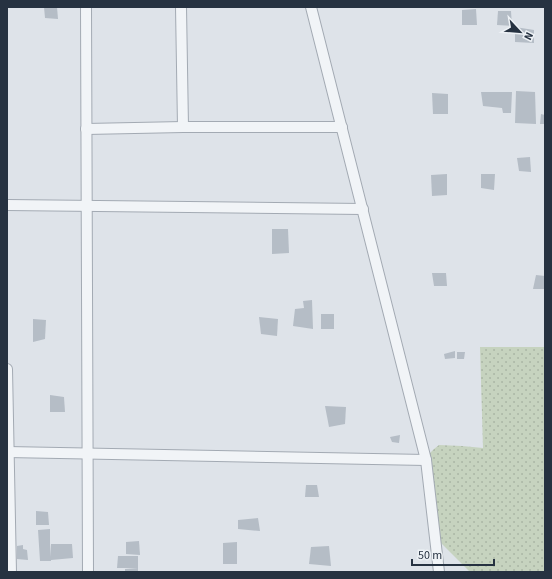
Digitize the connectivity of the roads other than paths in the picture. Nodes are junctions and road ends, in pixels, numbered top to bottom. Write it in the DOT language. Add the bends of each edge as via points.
graph roads {
  1 [pos="86,7"];
  2 [pos="181,7"];
  3 [pos="311,7"];
  4 [pos="183,127"];
  5 [pos="342,127"];
  6 [pos="86,128"];
  7 [pos="7,205"];
  8 [pos="86,206"];
  9 [pos="363,209"];
  10 [pos="7,369"];
  11 [pos="8,452"];
  12 [pos="87,454"];
  13 [pos="426,460"];
  14 [pos="11,572"];
  15 [pos="88,572"];
  16 [pos="439,572"];
  1 -- 6 [label="street"];
  2 -- 4 [label="street"];
  3 -- 5 [label="street"];
  4 -- 5 [label="street"];
  4 -- 6 [label="street"];
  5 -- 9 [label="street"];
  6 -- 8 [label="street"];
  7 -- 8 [label="street"];
  8 -- 9 [label="street"];
  8 -- 12 [label="street"];
  9 -- 13 [label="street"];
  10 -- 11 [label="street"];
  11 -- 12 [label="street"];
  11 -- 14 [label="street"];
  12 -- 13 [label="street"];
  12 -- 15 [label="street"];
  13 -- 16 [label="street"];
}
